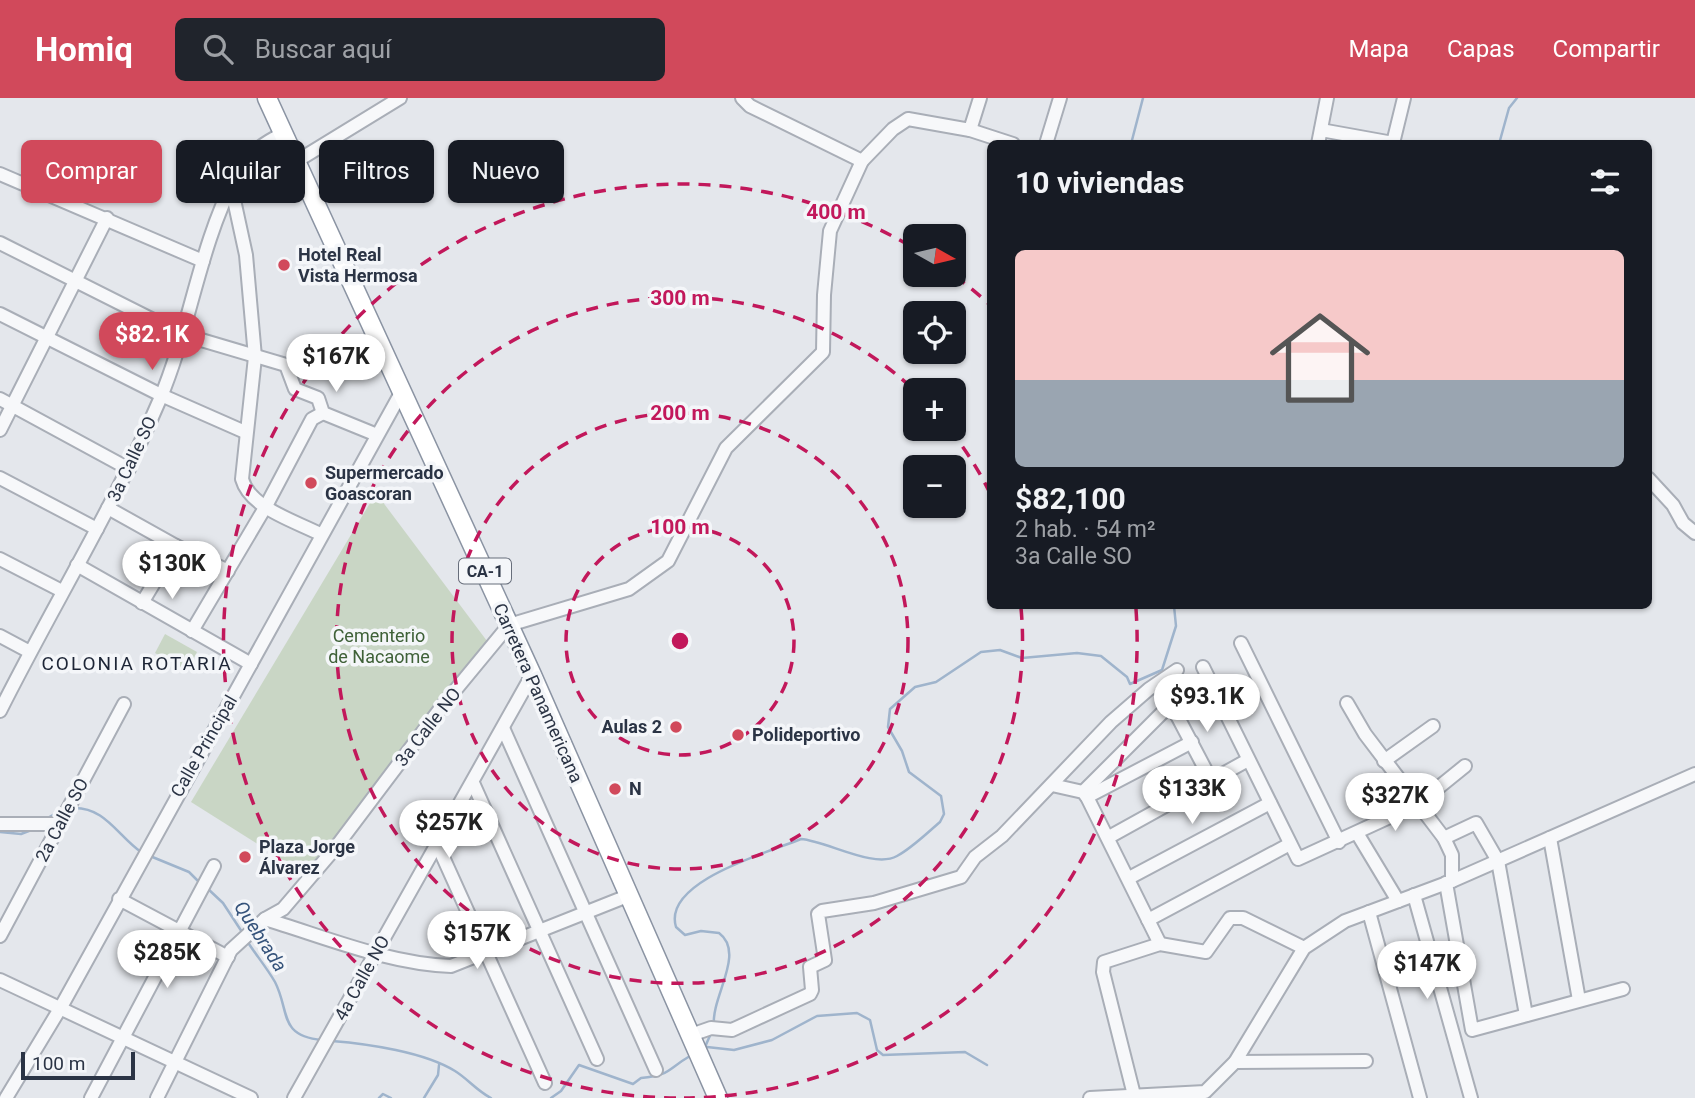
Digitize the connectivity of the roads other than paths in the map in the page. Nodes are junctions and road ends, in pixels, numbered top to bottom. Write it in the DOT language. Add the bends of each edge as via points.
graph roads {
  1 [pos="267,98"];
  2 [pos="400,98"];
  3 [pos="741,98"];
  4 [pos="980,98"];
  5 [pos="1060,98"];
  6 [pos="1327,98"];
  7 [pos="1404,98"];
  8 [pos="970,130"];
  9 [pos="1321,130"];
  10 [pos="284,133"];
  11 [pos="270,140"];
  12 [pos="287,140"];
  13 [pos="1001,140"];
  14 [pos="1047,140"];
  15 [pos="1319,140"];
  16 [pos="1365,140"];
  17 [pos="1394,140"];
  18 [pos="305,156"];
  19 [pos="862,161"];
  20 [pos="0,174"];
  21 [pos="305,179"];
  22 [pos="225,203"];
  23 [pos="235,203"];
  24 [pos="107,218"];
  25 [pos="0,243"];
  26 [pos="204,261"];
  27 [pos="76,279"];
  28 [pos="0,314"];
  29 [pos="181,334"];
  30 [pos="47,336"];
  31 [pos="255,357"];
  32 [pos="401,393"];
  33 [pos="161,396"];
  34 [pos="0,399"];
  35 [pos="12,405"];
  36 [pos="323,413"];
  37 [pos="0,430"];
  38 [pos="245,432"];
  39 [pos="377,435"];
  40 [pos="129,469"];
  41 [pos="0,478"];
  42 [pos="1652,482"];
  43 [pos="266,506"];
  44 [pos="108,508"];
  45 [pos="97,529"];
  46 [pos="1695,533"];
  47 [pos="320,534"];
  48 [pos="176,546"];
  49 [pos="0,559"];
  50 [pos="77,565"];
  51 [pos="228,571"];
  52 [pos="62,591"];
  53 [pos="142,603"];
  54 [pos="509,625"];
  55 [pos="192,631"];
  56 [pos="0,636"];
  57 [pos="1241,643"];
  58 [pos="30,652"];
  59 [pos="251,664"];
  60 [pos="1203,667"];
  61 [pos="1177,670"];
  62 [pos="532,675"];
  63 [pos="1347,703"];
  64 [pos="124,704"];
  65 [pos="0,711"];
  66 [pos="1433,726"];
  67 [pos="503,728"];
  68 [pos="1192,742"];
  69 [pos="1248,761"];
  70 [pos="1384,761"];
  71 [pos="1465,766"];
  72 [pos="1695,774"];
  73 [pos="1212,782"];
  74 [pos="472,783"];
  75 [pos="1052,785"];
  76 [pos="1085,795"];
  77 [pos="1269,803"];
  78 [pos="1418,804"];
  79 [pos="0,824"];
  80 [pos="59,824"];
  81 [pos="1357,833"];
  82 [pos="1109,837"];
  83 [pos="1444,838"];
  84 [pos="1550,838"];
  85 [pos="1339,842"];
  86 [pos="1290,844"];
  87 [pos="438,846"];
  88 [pos="1498,861"];
  89 [pos="215,866"];
  90 [pos="1129,878"];
  91 [pos="1449,882"];
  92 [pos="630,895"];
  93 [pos="1414,895"];
  94 [pos="119,899"];
  95 [pos="1398,901"];
  96 [pos="586,910"];
  97 [pos="1369,912"];
  98 [pos="265,919"];
  99 [pos="1148,920"];
  100 [pos="538,929"];
  101 [pos="179,931"];
  102 [pos="0,936"];
  103 [pos="1160,944"];
  104 [pos="1304,948"];
  105 [pos="485,950"];
  106 [pos="375,952"];
  107 [pos="228,957"];
  108 [pos="0,980"];
  109 [pos="1623,989"];
  110 [pos="1579,1000"];
  111 [pos="61,1007"];
  112 [pos="1526,1015"];
  113 [pos="122,1037"];
  114 [pos="696,1046"];
  115 [pos="597,1059"];
  116 [pos="1366,1060"];
  117 [pos="176,1062"];
  118 [pos="1235,1062"];
  119 [pos="656,1070"];
  120 [pos="545,1083"];
  121 [pos="1125,1096"];
  122 [pos="1207,1096"];
  123 [pos="6,1098"];
  124 [pos="91,1098"];
  125 [pos="157,1098"];
  126 [pos="251,1098"];
  127 [pos="294,1098"];
  128 [pos="718,1098"];
  129 [pos="1090,1098"];
  130 [pos="1420,1098"];
  131 [pos="1471,1098"];
  1 -- 10 [label="highway, Carretera Panamericana / CA-1"];
  2 -- 18 [label="street"];
  3 -- 19 [label="street"];
  4 -- 8 [label="street"];
  5 -- 14 [label="street"];
  6 -- 9 [label="street"];
  7 -- 17 [label="street"];
  8 -- 13 [label="street"];
  8 -- 19 [label="street" via="908,119"];
  9 -- 15 [label="street"];
  9 -- 16 [label="street"];
  10 -- 11 [label="street, 3a Calle SO"];
  10 -- 12 [label="highway, Carretera Panamericana / CA-1"];
  19 -- 54 [label="street" via="830,231 824,352 726,449 668,561 629,589"];
  20 -- 24 [label="street"];
  21 -- 32 [label="highway, Carretera Panamericana / CA-1"];
  22 -- 26 [label="street, 3a Calle SO"];
  23 -- 31 [label="street" via="246,255"];
  24 -- 26 [label="street"];
  24 -- 27 [label="street"];
  25 -- 27 [label="street"];
  26 -- 29 [label="street, 3a Calle SO"];
  27 -- 29 [label="street"];
  27 -- 30 [label="street"];
  28 -- 30 [label="street"];
  29 -- 31 [label="street"];
  29 -- 33 [label="street, 3a Calle SO"];
  30 -- 33 [label="street"];
  30 -- 35 [label="street"];
  31 -- 36 [label="street" via="286,365 295,389 318,398"];
  31 -- 38 [label="street"];
  32 -- 39 [label="street, Calle Principal"];
  32 -- 54 [label="highway, Carretera Panamericana / CA-1"];
  33 -- 38 [label="street"];
  33 -- 40 [label="street, 3a Calle SO"];
  34 -- 35 [label="street"];
  35 -- 37 [label="street"];
  35 -- 40 [label="street"];
  36 -- 39 [label="street"];
  36 -- 43 [label="street" via="312,419"];
  38 -- 43 [label="street" via="242,479 246,492"];
  39 -- 47 [label="street, Calle Principal"];
  40 -- 44 [label="street, 3a Calle SO"];
  41 -- 45 [label="street"];
  42 -- 46 [label="street"];
  43 -- 47 [label="street"];
  43 -- 51 [label="street"];
  44 -- 45 [label="street, 3a Calle SO"];
  44 -- 48 [label="street"];
  45 -- 50 [label="street, 3a Calle SO"];
  47 -- 59 [label="street, Calle Principal"];
  48 -- 51 [label="street"];
  48 -- 53 [label="street"];
  49 -- 52 [label="street"];
  50 -- 52 [label="street, 3a Calle SO"];
  50 -- 53 [label="street"];
  51 -- 55 [label="street"];
  52 -- 58 [label="street, 3a Calle SO"];
  53 -- 55 [label="street"];
  54 -- 62 [label="highway, Carretera Panamericana / CA-1"];
  54 -- 98 [label="street, 3a Calle NO" via="337,847 283,909"];
  55 -- 59 [label="street"];
  56 -- 58 [label="street"];
  57 -- 85 [label="street"];
  58 -- 65 [label="street, 3a Calle SO"];
  59 -- 94 [label="street, Calle Principal"];
  60 -- 69 [label="street"];
  61 -- 75 [label="street" via="1111,722"];
  62 -- 67 [label="street, 4a Calle NO"];
  62 -- 92 [label="highway, Carretera Panamericana / CA-1"];
  63 -- 70 [label="street"];
  64 -- 80 [label="street, 2a Calle SO"];
  66 -- 70 [label="street"];
  67 -- 74 [label="street, 4a Calle NO"];
  67 -- 96 [label="street"];
  68 -- 73 [label="street"];
  68 -- 76 [label="street"];
  68 -- 76 [label="street" via="1171,704"];
  69 -- 73 [label="street"];
  69 -- 77 [label="street"];
  70 -- 78 [label="street"];
  71 -- 78 [label="street"];
  72 -- 84 [label="street"];
  73 -- 82 [label="street"];
  74 -- 87 [label="street, 4a Calle NO"];
  74 -- 100 [label="street"];
  75 -- 76 [label="street"];
  75 -- 114 [label="street" via="975,857 961,877 874,903 822,911 818,914 825,960 810,967 810,994 732,1030 711,1028"];
  76 -- 82 [label="street"];
  77 -- 86 [label="street"];
  77 -- 90 [label="street"];
  78 -- 81 [label="street"];
  78 -- 83 [label="street"];
  79 -- 80 [label="street"];
  80 -- 102 [label="street, 2a Calle SO"];
  81 -- 85 [label="street"];
  81 -- 95 [label="street"];
  82 -- 90 [label="street"];
  83 -- 88 [label="street" via="1476,822"];
  83 -- 91 [label="street" via="1452,855"];
  84 -- 88 [label="street"];
  84 -- 110 [label="street"];
  85 -- 86 [label="street" via="1297,859"];
  86 -- 99 [label="street"];
  87 -- 105 [label="street"];
  87 -- 106 [label="street, 4a Calle NO"];
  88 -- 91 [label="street"];
  88 -- 112 [label="street"];
  89 -- 101 [label="street"];
  90 -- 99 [label="street"];
  91 -- 93 [label="street"];
  91 -- 112 [label="street" via="1472,1030"];
  92 -- 96 [label="street"];
  92 -- 114 [label="highway, Carretera Panamericana / CA-1"];
  93 -- 95 [label="street"];
  93 -- 131 [label="street"];
  94 -- 101 [label="street"];
  94 -- 111 [label="street, Calle Principal"];
  95 -- 97 [label="street"];
  96 -- 100 [label="street"];
  96 -- 119 [label="street"];
  97 -- 104 [label="street" via="1345,921"];
  97 -- 130 [label="street"];
  98 -- 106 [label="street"];
  98 -- 107 [label="street, 3a Calle NO"];
  99 -- 103 [label="street"];
  100 -- 105 [label="street"];
  100 -- 115 [label="street"];
  101 -- 107 [label="street"];
  101 -- 113 [label="street"];
  103 -- 104 [label="street" via="1206,952 1230,918 1243,918"];
  103 -- 121 [label="street" via="1102,966"];
  104 -- 118 [label="street"];
  105 -- 106 [label="street" via="451,965 430,965"];
  105 -- 120 [label="street"];
  106 -- 127 [label="street, 4a Calle NO"];
  107 -- 117 [label="street, 3a Calle NO"];
  108 -- 111 [label="street"];
  109 -- 110 [label="street"];
  110 -- 112 [label="street"];
  111 -- 113 [label="street"];
  111 -- 123 [label="street, Calle Principal"];
  113 -- 117 [label="street"];
  113 -- 124 [label="street"];
  114 -- 128 [label="highway, Carretera Panamericana / CA-1"];
  116 -- 118 [label="street"];
  117 -- 125 [label="street, 3a Calle NO"];
  117 -- 126 [label="street"];
  118 -- 122 [label="street"];
  121 -- 122 [label="street"];
  121 -- 129 [label="street"];
}
